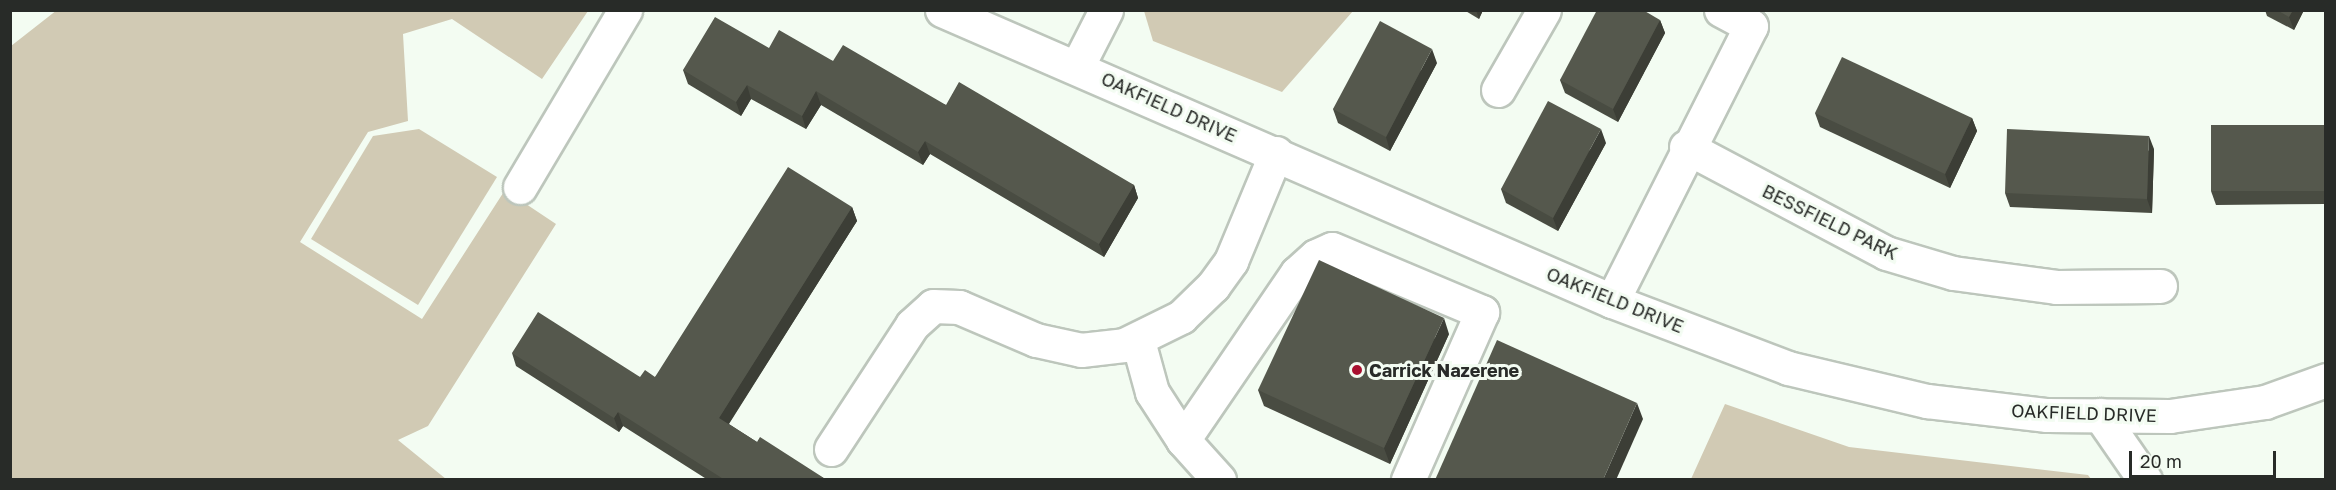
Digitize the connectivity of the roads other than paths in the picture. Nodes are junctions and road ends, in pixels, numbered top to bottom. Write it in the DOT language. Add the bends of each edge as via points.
graph roads {
  1 [pos="625,10"];
  2 [pos="942,10"];
  3 [pos="1106,10"];
  4 [pos="1544,10"];
  5 [pos="1721,10"];
  6 [pos="1077,67"];
  7 [pos="1498,90"];
  8 [pos="1686,147"];
  9 [pos="1276,153"];
  10 [pos="520,187"];
  11 [pos="2160,286"];
  12 [pos="1612,301"];
  13 [pos="1138,341"];
  14 [pos="2325,380"];
  15 [pos="2100,415"];
  16 [pos="1183,440"];
  17 [pos="831,449"];
  18 [pos="1220,480"];
  19 [pos="1408,480"];
  20 [pos="2145,480"];
  1 -- 10 [label="street"];
  2 -- 6 [label="street, OAKFIELD DRIVE"];
  3 -- 6 [label="street"];
  4 -- 7 [label="street"];
  5 -- 8 [label="street" via="1751,26"];
  6 -- 9 [label="street, OAKFIELD DRIVE"];
  8 -- 11 [label="street, BESSFIELD PARK" via="1886,253 1953,273 2056,287"];
  8 -- 12 [label="street"];
  9 -- 12 [label="street, OAKFIELD DRIVE"];
  9 -- 13 [label="street" via="1224,273 1181,317"];
  12 -- 15 [label="street, OAKFIELD DRIVE" via="1788,368 1915,399 2047,415"];
  13 -- 16 [label="street" via="1152,392"];
  13 -- 17 [label="street" via="1096,351 1074,349 1036,340 959,307 933,306 912,325"];
  14 -- 15 [label="street, OAKFIELD DRIVE" via="2265,402 2170,416"];
  15 -- 20 [label="street"];
  16 -- 18 [label="street"];
  16 -- 19 [label="street" via="1298,273 1316,256 1332,249 1482,312"];
}
